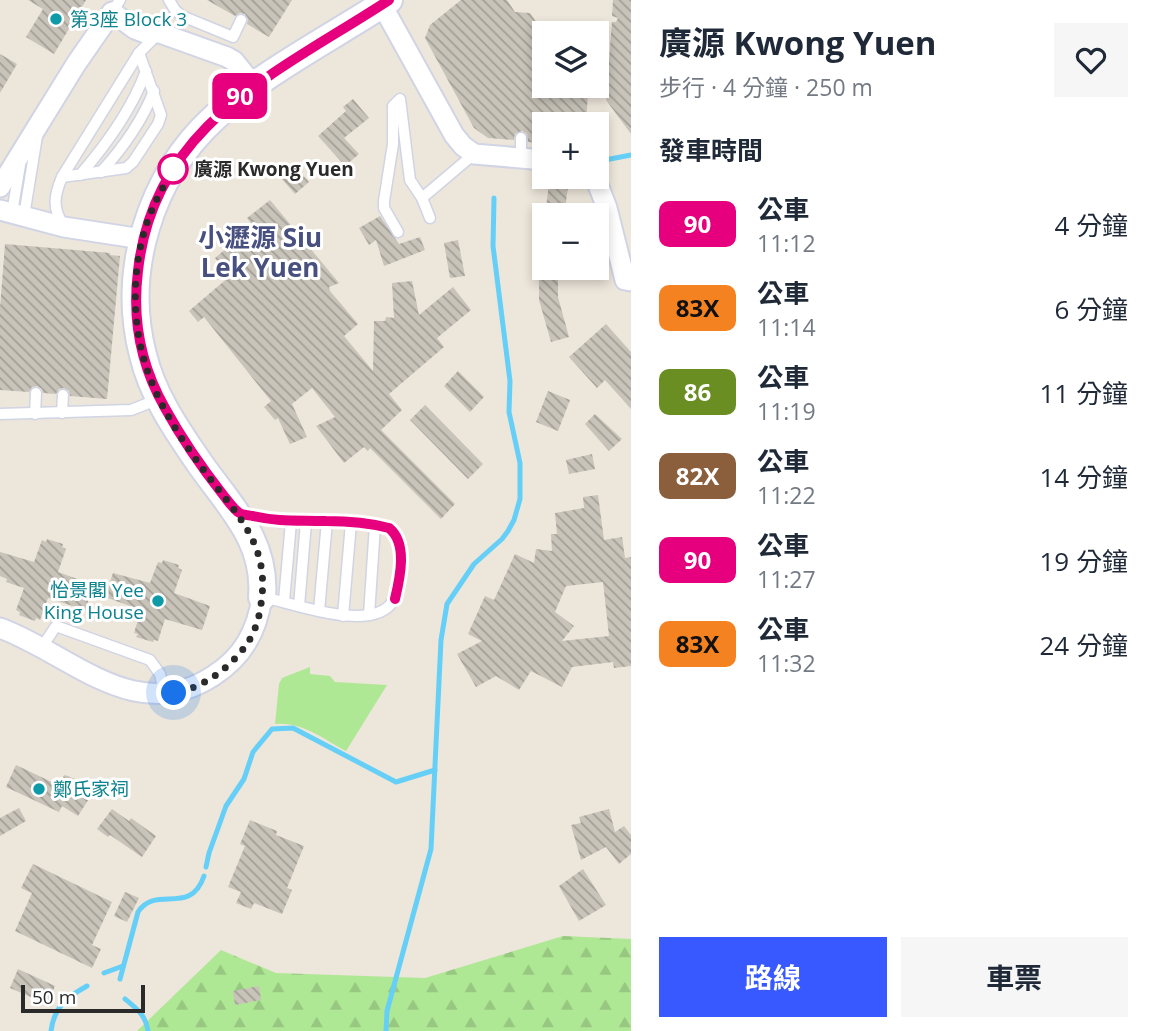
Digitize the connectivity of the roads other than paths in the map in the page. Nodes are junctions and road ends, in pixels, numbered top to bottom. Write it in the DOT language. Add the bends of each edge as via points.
graph roads {
  1 [pos="169,0"];
  2 [pos="386,2"];
  3 [pos="116,6"];
  4 [pos="242,20"];
  5 [pos="160,33"];
  6 [pos="139,53"];
  7 [pos="146,71"];
  8 [pos="254,86"];
  9 [pos="154,91"];
  10 [pos="39,125"];
  11 [pos="521,138"];
  12 [pos="23,151"];
  13 [pos="474,153"];
  14 [pos="521,159"];
  15 [pos="532,159"];
  16 [pos="101,173"];
  17 [pos="80,175"];
  18 [pos="62,177"];
  19 [pos="0,187"];
  20 [pos="600,189"];
  21 [pos="422,198"];
  22 [pos="12,213"];
  23 [pos="430,218"];
  24 [pos="64,227"];
  25 [pos="398,232"];
  26 [pos="142,239"];
  27 [pos="629,285"];
  28 [pos="36,393"];
  29 [pos="63,395"];
  30 [pos="159,399"];
  31 [pos="62,413"];
  32 [pos="0,414"];
  33 [pos="35,414"];
  34 [pos="239,513"];
  35 [pos="327,521"];
  36 [pos="290,522"];
  37 [pos="306,522"];
  38 [pos="351,523"];
  39 [pos="375,525"];
  40 [pos="273,599"];
  41 [pos="299,607"];
  42 [pos="319,611"];
  43 [pos="343,615"];
  44 [pos="369,615"];
  45 [pos="0,628"];
  46 [pos="43,647"];
  47 [pos="163,693"];
  1 -- 4 [label="lane" via="182,16 233,37"];
  2 -- 8 [label="street"];
  2 -- 13 [label="street" via="454,135"];
  3 -- 5 [label="street" via="135,29"];
  3 -- 10 [label="street"];
  5 -- 6 [label="lane"];
  5 -- 8 [label="street" via="228,57"];
  6 -- 7 [label="lane"];
  6 -- 18 [label="lane"];
  7 -- 9 [label="lane"];
  7 -- 17 [label="lane" via="138,93"];
  8 -- 26 [label="street" via="212,119 177,162"];
  9 -- 16 [label="lane" via="118,154"];
  9 -- 16 [label="lane" via="161,115 158,124 133,162"];
  10 -- 12 [label="street"];
  10 -- 22 [label="lane"];
  11 -- 14 [label="lane"];
  12 -- 19 [label="street"];
  12 -- 22 [label="lane"];
  13 -- 14 [label="street"];
  13 -- 21 [label="lane"];
  14 -- 15 [label="street"];
  16 -- 17 [label="lane"];
  17 -- 18 [label="lane"];
  18 -- 24 [label="lane" via="54,197 56,215"];
  20 -- 27 [label="street"];
  21 -- 23 [label="lane"];
  21 -- 25 [label="lane" via="410,180 400,99 393,106 393,144 384,201"];
  22 -- 24 [label="street"];
  24 -- 26 [label="street"];
  26 -- 30 [label="street" via="136,284 138,331"];
  28 -- 33 [label="lane"];
  29 -- 31 [label="lane"];
  30 -- 31 [label="lane" via="131,410"];
  30 -- 34 [label="street" via="209,477"];
  31 -- 33 [label="lane"];
  32 -- 33 [label="lane"];
  34 -- 36 [label="lane"];
  34 -- 40 [label="street"];
  35 -- 37 [label="lane"];
  35 -- 38 [label="lane"];
  35 -- 42 [label="lane"];
  36 -- 37 [label="lane"];
  36 -- 40 [label="lane"];
  37 -- 41 [label="lane"];
  38 -- 39 [label="lane"];
  38 -- 43 [label="lane"];
  39 -- 44 [label="lane"];
  39 -- 44 [label="lane" via="396,534 400,563 395,599 383,611"];
  40 -- 41 [label="lane"];
  40 -- 47 [label="street" via="234,660 191,689"];
  41 -- 42 [label="lane"];
  42 -- 43 [label="lane"];
  43 -- 44 [label="lane"];
  45 -- 46 [label="street"];
  46 -- 47 [label="street" via="110,685"];
  46 -- 47 [label="lane" via="56,626 150,660 160,674"];
}
